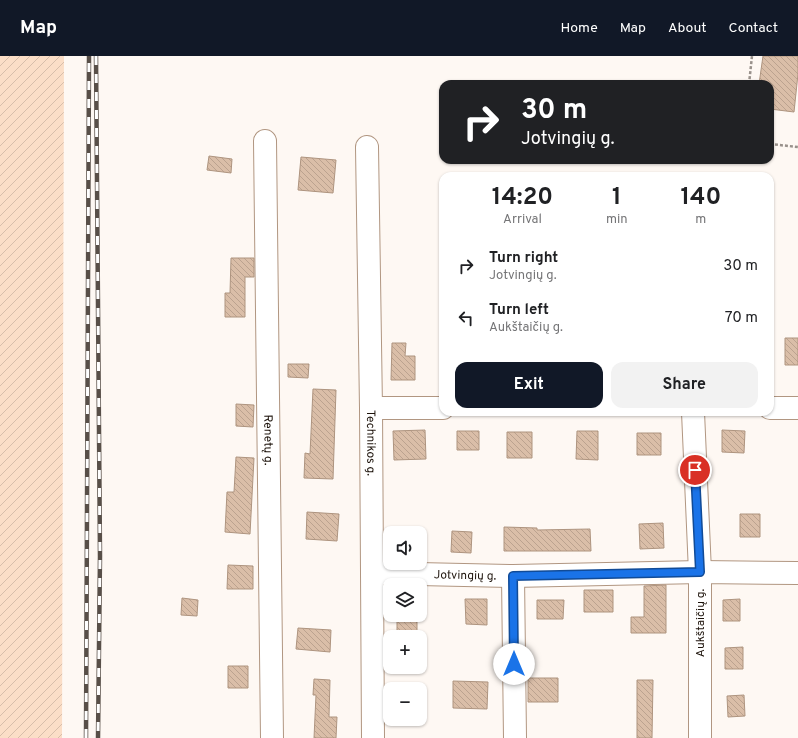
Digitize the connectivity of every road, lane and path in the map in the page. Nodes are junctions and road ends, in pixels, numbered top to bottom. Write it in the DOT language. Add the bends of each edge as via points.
graph roads {
  1 [pos="752,56"];
  2 [pos="749,80"];
  3 [pos="266,141"];
  4 [pos="774,144"];
  5 [pos="367,147"];
  6 [pos="798,147"];
  7 [pos="371,408"];
  8 [pos="439,408"];
  9 [pos="774,408"];
  10 [pos="798,408"];
  11 [pos="693,416"];
  12 [pos="700,572"];
  13 [pos="372,573"];
  14 [pos="798,573"];
  15 [pos="513,576"];
  16 [pos="272,738"];
  17 [pos="373,738"];
  18 [pos="515,738"];
  19 [pos="700,738"];
  1 -- 2 [label="path"];
  3 -- 16 [label="street, Renetų g."];
  4 -- 6 [label="path"];
  5 -- 7 [label="street, Technikos g."];
  7 -- 8 [label="street"];
  7 -- 13 [label="street, Technikos g."];
  9 -- 10 [label="street"];
  11 -- 12 [label="street, Aukštaičių g."];
  12 -- 14 [label="street, Jotvingių g."];
  12 -- 15 [label="street, Jotvingių g."];
  12 -- 19 [label="street, Aukštaičių g."];
  13 -- 15 [label="street, Jotvingių g."];
  13 -- 17 [label="street, Technikos g."];
  15 -- 18 [label="street"];
}
